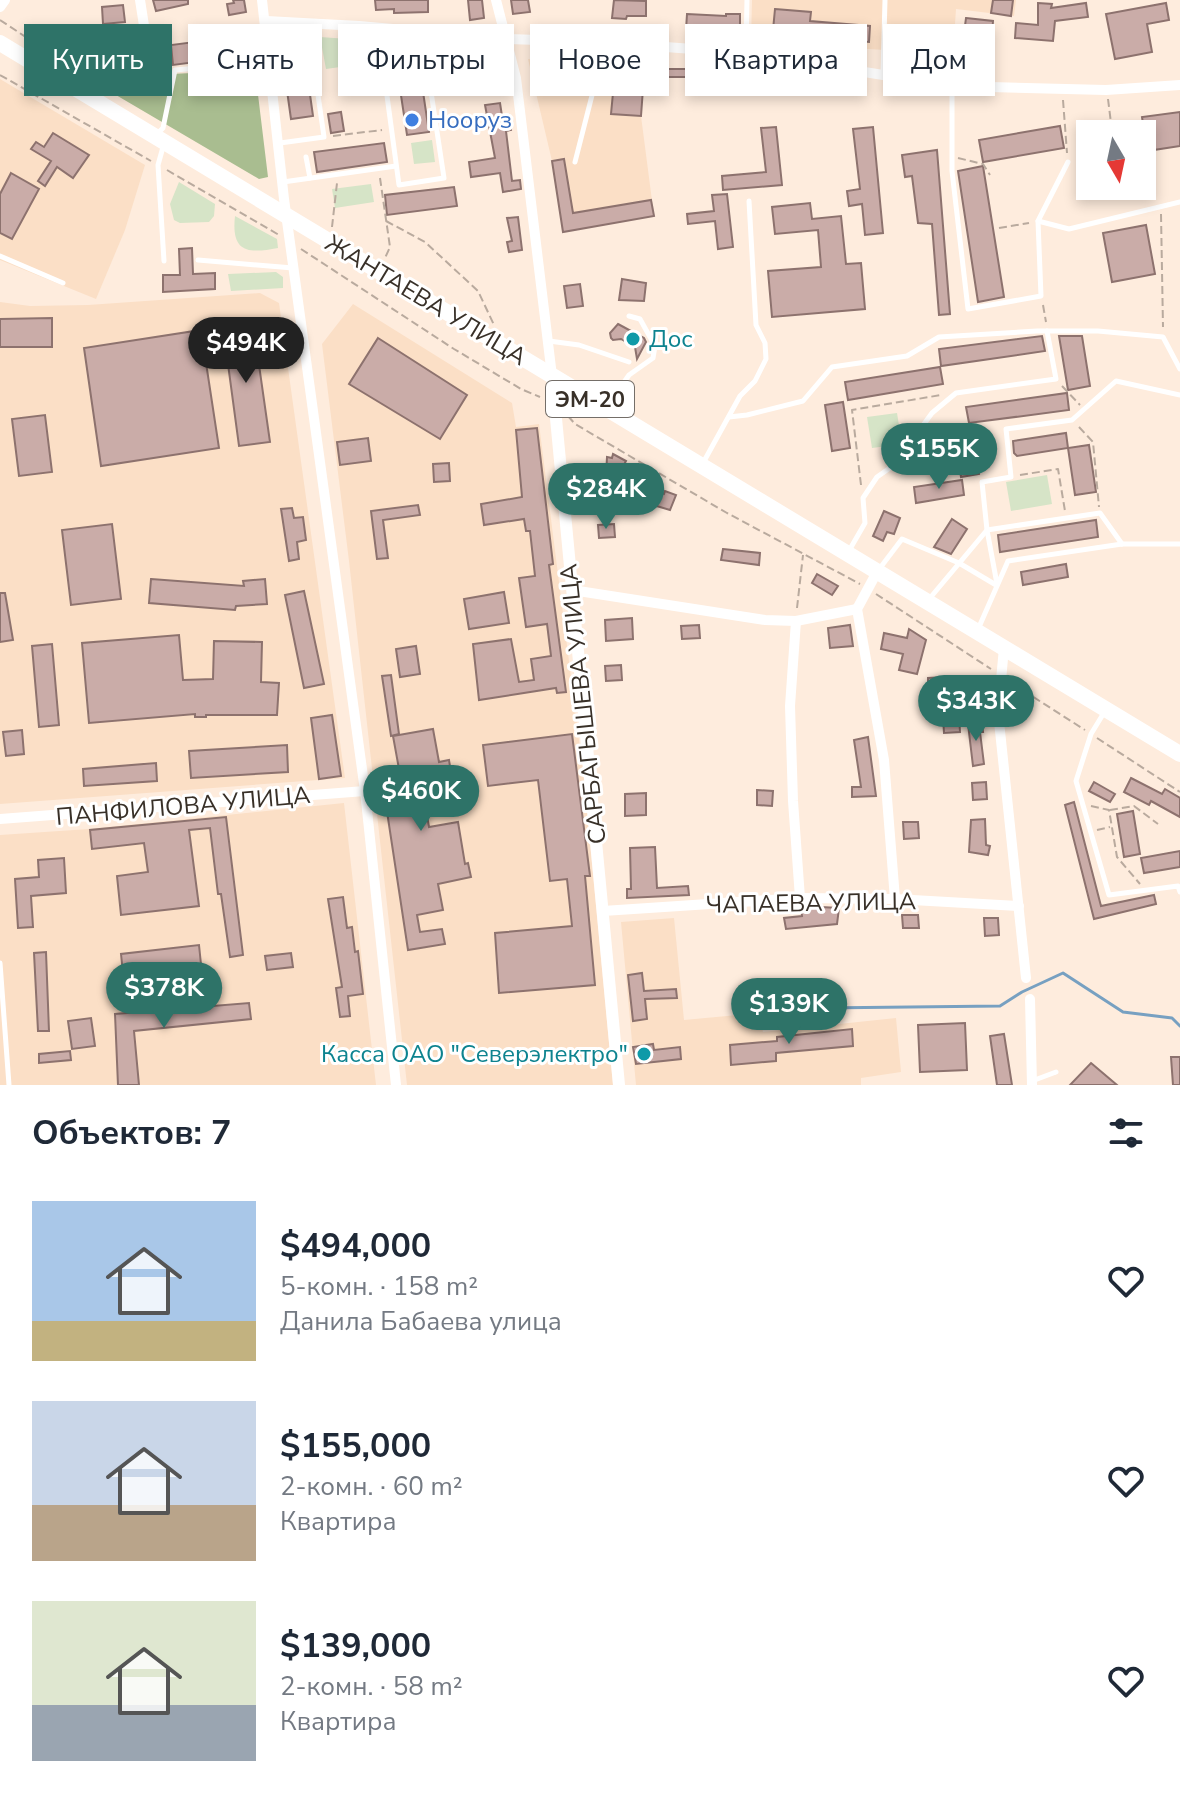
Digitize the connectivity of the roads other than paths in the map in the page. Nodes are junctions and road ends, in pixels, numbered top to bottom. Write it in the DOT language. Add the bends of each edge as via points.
graph roads {
  1 [pos="5,0"];
  2 [pos="140,0"];
  3 [pos="262,0"];
  4 [pos="496,0"];
  5 [pos="747,0"];
  6 [pos="885,0"];
  7 [pos="0,7"];
  8 [pos="266,21"];
  9 [pos="308,23"];
  10 [pos="144,24"];
  11 [pos="266,24"];
  12 [pos="502,24"];
  13 [pos="747,24"];
  14 [pos="884,24"];
  15 [pos="338,26"];
  16 [pos="0,43"];
  17 [pos="24,57"];
  18 [pos="188,68"];
  19 [pos="514,70"];
  20 [pos="867,72"];
  21 [pos="883,74"];
  22 [pos="1180,85"];
  23 [pos="995,87"];
  24 [pos="88,96"];
  25 [pos="274,96"];
  26 [pos="387,96"];
  27 [pos="432,96"];
  28 [pos="592,96"];
  29 [pos="952,96"];
  30 [pos="159,139"];
  31 [pos="279,143"];
  32 [pos="306,157"];
  33 [pos="575,162"];
  34 [pos="1068,162"];
  35 [pos="396,166"];
  36 [pos="310,178"];
  37 [pos="283,182"];
  38 [pos="749,201"];
  39 [pos="1180,202"];
  40 [pos="289,217"];
  41 [pos="1038,221"];
  42 [pos="0,256"];
  43 [pos="198,260"];
  44 [pos="164,261"];
  45 [pos="294,268"];
  46 [pos="63,283"];
  47 [pos="629,316"];
  48 [pos="1047,331"];
  49 [pos="548,341"];
  50 [pos="629,362"];
  51 [pos="1180,369"];
  52 [pos="552,376"];
  53 [pos="1180,395"];
  54 [pos="606,409"];
  55 [pos="729,417"];
  56 [pos="702,466"];
  57 [pos="987,530"];
  58 [pos="1122,544"];
  59 [pos="1180,544"];
  60 [pos="847,554"];
  61 [pos="959,563"];
  62 [pos="877,572"];
  63 [pos="997,585"];
  64 [pos="572,590"];
  65 [pos="927,602"];
  66 [pos="857,609"];
  67 [pos="796,621"];
  68 [pos="977,632"];
  69 [pos="1004,648"];
  70 [pos="1106,710"];
  71 [pos="1180,754"];
  72 [pos="365,791"];
  73 [pos="0,819"];
  74 [pos="1180,892"];
  75 [pos="800,898"];
  76 [pos="895,899"];
  77 [pos="1019,906"];
  78 [pos="603,911"];
  79 [pos="0,963"];
  80 [pos="1026,978"];
  81 [pos="1030,999"];
  82 [pos="1056,1072"];
  83 [pos="1032,1083"];
  84 [pos="9,1085"];
  85 [pos="396,1085"];
  86 [pos="619,1085"];
  1 -- 7 [label="street"];
  2 -- 10 [label="street"];
  3 -- 8 [label="street"];
  4 -- 12 [label="street, САРБАГЫШЕВА УЛИЦА"];
  5 -- 13 [label="lane"];
  6 -- 14 [label="lane"];
  8 -- 9 [label="street"];
  8 -- 11 [label="street"];
  9 -- 15 [label="street"];
  9 -- 31 [label="lane" via="324,137"];
  16 -- 17 [label="main road, ЖАНТАЕВА УЛИЦА / ЭМ-20"];
  18 -- 30 [label="lane" via="175,70"];
  19 -- 49 [label="street, САРБАГЫШЕВА УЛИЦА"];
  20 -- 21 [label="street"];
  22 -- 23 [label="street" via="1106,90"];
  24 -- 30 [label="main road, ЖАНТАЕВА УЛИЦА / ЭМ-20"];
  25 -- 31 [label="street"];
  26 -- 35 [label="lane"];
  27 -- 35 [label="lane" via="444,178 399,185"];
  28 -- 33 [label="lane"];
  29 -- 41 [label="lane" via="952,157 968,309 1041,296"];
  30 -- 40 [label="main road, ЖАНТАЕВА УЛИЦА / ЭМ-20"];
  30 -- 44 [label="lane"];
  31 -- 37 [label="street"];
  32 -- 36 [label="lane"];
  34 -- 41 [label="lane"];
  35 -- 36 [label="lane"];
  36 -- 37 [label="lane"];
  37 -- 40 [label="street"];
  38 -- 55 [label="lane" via="756,325 766,359"];
  39 -- 41 [label="lane" via="1069,229"];
  40 -- 45 [label="street"];
  40 -- 52 [label="main road, ЖАНТАЕВА УЛИЦА / ЭМ-20"];
  42 -- 46 [label="lane"];
  43 -- 45 [label="lane"];
  45 -- 72 [label="street"];
  47 -- 54 [label="lane" via="640,319 655,346 653,358 629,375"];
  48 -- 51 [label="lane" via="1163,337"];
  48 -- 55 [label="lane" via="939,337 907,356 832,367 803,401"];
  48 -- 60 [label="lane" via="1056,379 956,393 932,413 863,498 865,523"];
  49 -- 50 [label="lane"];
  49 -- 52 [label="street, САРБАГЫШЕВА УЛИЦА"];
  52 -- 54 [label="main road, ЖАНТАЕВА УЛИЦА / ЭМ-20"];
  52 -- 64 [label="street, САРБАГЫШЕВА УЛИЦА"];
  53 -- 57 [label="lane" via="1116,381 1072,420 1006,429 1011,477 982,482"];
  54 -- 56 [label="main road, ЖАНТАЕВА УЛИЦА / ЭМ-20"];
  55 -- 56 [label="lane"];
  56 -- 60 [label="main road, ЖАНТАЕВА УЛИЦА / ЭМ-20"];
  57 -- 58 [label="lane" via="1100,513"];
  57 -- 61 [label="lane"];
  57 -- 63 [label="lane"];
  58 -- 59 [label="lane"];
  58 -- 63 [label="lane" via="1008,561"];
  60 -- 62 [label="main road, ЖАНТАЕВА УЛИЦА / ЭМ-20"];
  61 -- 62 [label="lane" via="902,539"];
  61 -- 63 [label="lane"];
  61 -- 65 [label="lane"];
  62 -- 65 [label="main road, ЖАНТАЕВА УЛИЦА / ЭМ-20"];
  62 -- 66 [label="street"];
  63 -- 68 [label="lane"];
  64 -- 67 [label="street"];
  64 -- 78 [label="street, САРБАГЫШЕВА УЛИЦА"];
  65 -- 68 [label="main road, ЖАНТАЕВА УЛИЦА / ЭМ-20"];
  66 -- 67 [label="street"];
  66 -- 76 [label="street" via="884,760"];
  67 -- 75 [label="street" via="790,706"];
  68 -- 69 [label="main road, ЖАНТАЕВА УЛИЦА / ЭМ-20"];
  69 -- 70 [label="main road, ЖАНТАЕВА УЛИЦА / ЭМ-20"];
  69 -- 77 [label="street" via="998,712"];
  70 -- 71 [label="main road, ЖАНТАЕВА УЛИЦА / ЭМ-20"];
  70 -- 74 [label="lane" via="1091,734 1076,781 1109,895 1178,886"];
  72 -- 73 [label="street, ПАНФИЛОВА УЛИЦА"];
  72 -- 85 [label="street"];
  75 -- 76 [label="street, ЧАПАЕВА УЛИЦА"];
  75 -- 78 [label="street, ЧАПАЕВА УЛИЦА"];
  76 -- 77 [label="street, ЧАПАЕВА УЛИЦА"];
  77 -- 80 [label="street"];
  78 -- 86 [label="street, САРБАГЫШЕВА УЛИЦА"];
  79 -- 84 [label="lane"];
  81 -- 83 [label="street"];
  82 -- 83 [label="lane"];
}
